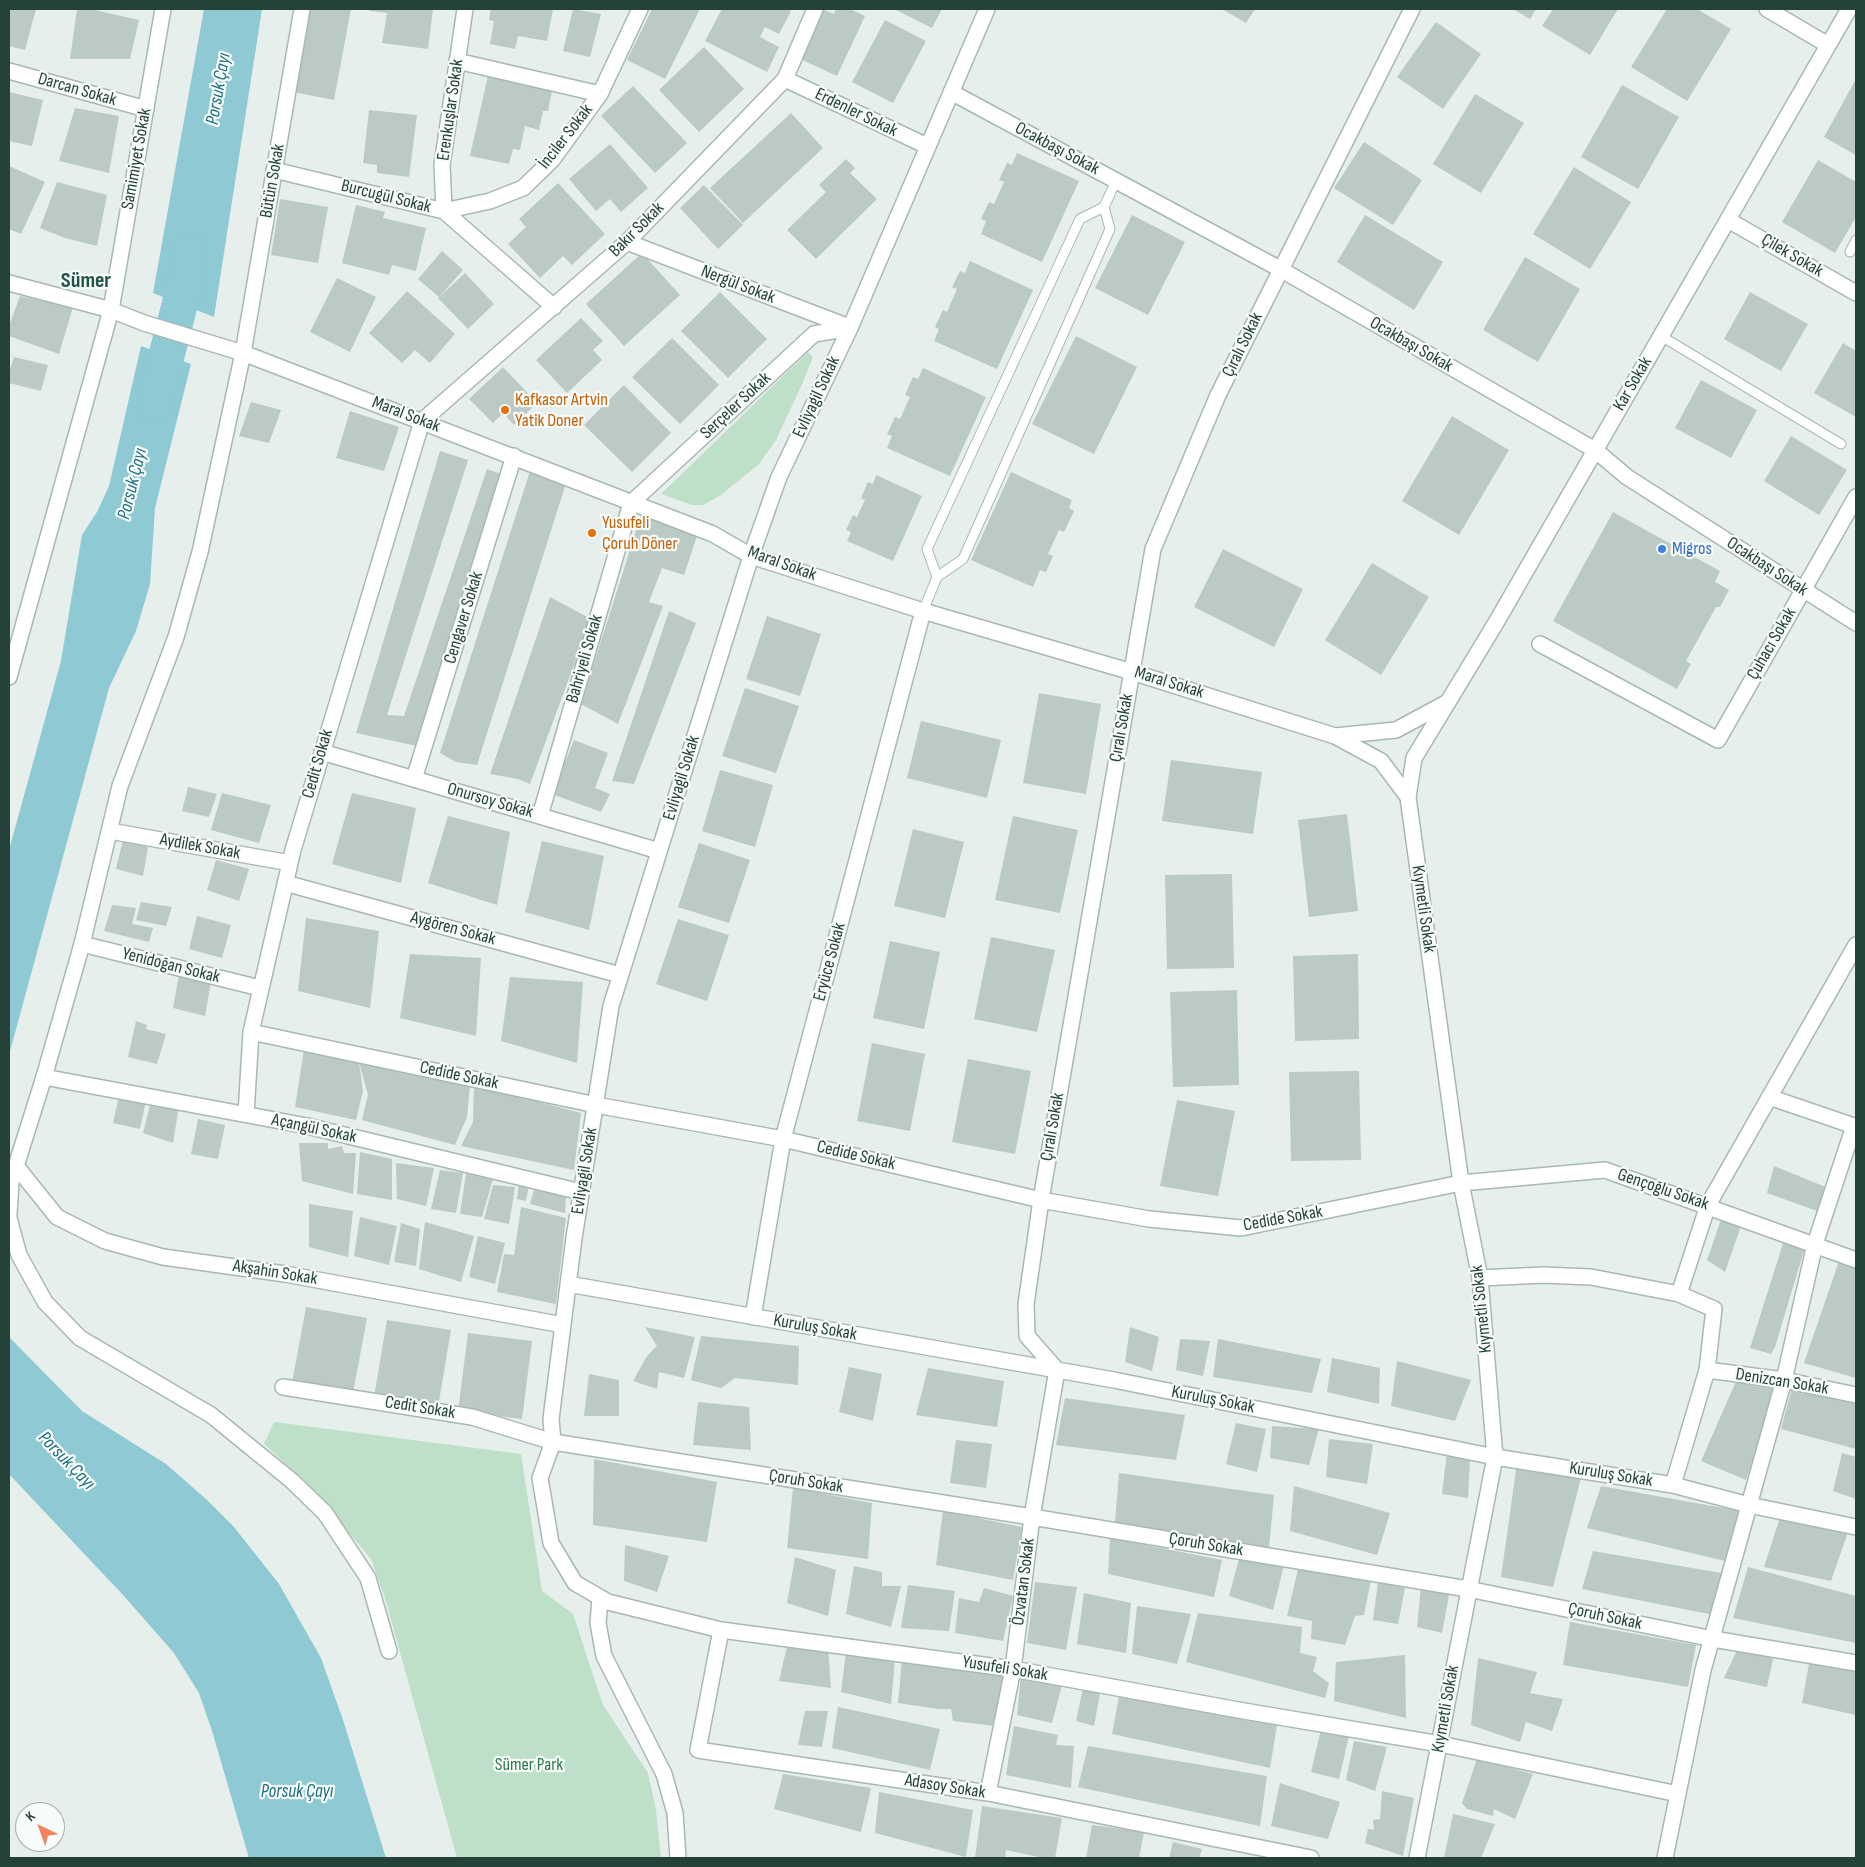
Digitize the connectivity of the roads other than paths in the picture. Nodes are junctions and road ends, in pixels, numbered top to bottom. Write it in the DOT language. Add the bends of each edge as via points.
graph roads {
  1 [pos="163,9"];
  2 [pos="302,9"];
  3 [pos="465,9"];
  4 [pos="640,9"];
  5 [pos="815,9"];
  6 [pos="987,9"];
  7 [pos="1412,9"];
  8 [pos="1767,9"];
  9 [pos="1850,9"];
  10 [pos="1828,45"];
  11 [pos="457,61"];
  12 [pos="9,71"];
  13 [pos="785,79"];
  14 [pos="951,92"];
  15 [pos="600,94"];
  16 [pos="146,109"];
  17 [pos="927,146"];
  18 [pos="274,170"];
  19 [pos="1116,181"];
  20 [pos="1104,207"];
  21 [pos="444,211"];
  22 [pos="1728,220"];
  23 [pos="1856,240"];
  24 [pos="627,242"];
  25 [pos="1850,252"];
  26 [pos="1280,269"];
  27 [pos="9,283"];
  28 [pos="1856,293"];
  29 [pos="554,307"];
  30 [pos="112,310"];
  31 [pos="850,328"];
  32 [pos="1661,336"];
  33 [pos="243,353"];
  34 [pos="422,421"];
  35 [pos="1841,444"];
  36 [pos="1595,450"];
  37 [pos="514,456"];
  38 [pos="1856,497"];
  39 [pos="631,502"];
  40 [pos="751,556"];
  41 [pos="937,577"];
  42 [pos="1803,590"];
  43 [pos="923,611"];
  44 [pos="1856,623"];
  45 [pos="1540,644"];
  46 [pos="1132,672"];
  47 [pos="9,677"];
  48 [pos="1448,702"];
  49 [pos="1335,736"];
  50 [pos="322,752"];
  51 [pos="1414,758"];
  52 [pos="414,779"];
  53 [pos="1408,797"];
  54 [pos="540,816"];
  55 [pos="110,831"];
  56 [pos="659,851"];
  57 [pos="290,863"];
  58 [pos="285,883"];
  59 [pos="82,944"];
  60 [pos="1856,945"];
  61 [pos="620,975"];
  62 [pos="260,988"];
  63 [pos="251,1032"];
  64 [pos="44,1076"];
  65 [pos="1769,1098"];
  66 [pos="596,1105"];
  67 [pos="246,1114"];
  68 [pos="1855,1126"];
  69 [pos="783,1139"];
  70 [pos="16,1166"];
  71 [pos="1461,1183"];
  72 [pos="581,1192"];
  73 [pos="1041,1200"];
  74 [pos="1708,1205"];
  75 [pos="9,1214"];
  76 [pos="9,1218"];
  77 [pos="1814,1244"];
  78 [pos="1856,1260"];
  79 [pos="1480,1278"];
  80 [pos="568,1284"];
  81 [pos="1678,1294"];
  82 [pos="753,1316"];
  83 [pos="563,1325"];
  84 [pos="1057,1370"];
  85 [pos="1707,1370"];
  86 [pos="1784,1380"];
  87 [pos="283,1387"];
  88 [pos="1856,1395"];
  89 [pos="554,1442"];
  90 [pos="1495,1457"];
  91 [pos="1673,1485"];
  92 [pos="1749,1505"];
  93 [pos="1032,1517"];
  94 [pos="1856,1527"];
  95 [pos="575,1582"];
  96 [pos="1468,1588"];
  97 [pos="600,1598"];
  98 [pos="721,1630"];
  99 [pos="1713,1639"];
  100 [pos="389,1651"];
  101 [pos="1856,1663"];
  102 [pos="1013,1669"];
  103 [pos="1440,1744"];
  104 [pos="988,1793"];
  105 [pos="1678,1794"];
  106 [pos="678,1858"];
  107 [pos="1311,1858"];
  108 [pos="1417,1858"];
  109 [pos="1665,1858"];
  1 -- 16 [label="street, Samimiyet Sokak"];
  2 -- 18 [label="street, Bütün Sokak"];
  3 -- 11 [label="street, Erenkuşlar Sokak"];
  4 -- 15 [label="street, İnciler Sokak"];
  5 -- 13 [label="street, Bakır Sokak"];
  6 -- 14 [label="street, Evliyagil Sokak"];
  7 -- 26 [label="street, Çıralı Sokak"];
  8 -- 10 [label="street"];
  9 -- 10 [label="street, Kar Sokak"];
  10 -- 22 [label="street, Kar Sokak"];
  11 -- 15 [label="street"];
  11 -- 21 [label="street, Erenkuşlar Sokak" via="442,164"];
  12 -- 16 [label="street, Darcan Sokak"];
  13 -- 17 [label="street, Erdenler Sokak"];
  13 -- 24 [label="street, Bakır Sokak"];
  14 -- 17 [label="street, Evliyagil Sokak"];
  14 -- 19 [label="street, Ocakbaşı Sokak"];
  15 -- 21 [label="street, İnciler Sokak" via="552,160 523,188 490,201"];
  16 -- 30 [label="street, Samimiyet Sokak"];
  17 -- 31 [label="street, Evliyagil Sokak"];
  18 -- 21 [label="street, Burcugül Sokak"];
  18 -- 33 [label="street, Bütün Sokak"];
  19 -- 20 [label="lane"];
  19 -- 26 [label="street, Ocakbaşı Sokak"];
  20 -- 41 [label="lane" via="1110,229 963,559"];
  20 -- 41 [label="lane" via="1080,219 927,549"];
  21 -- 29 [label="street, Burcugül Sokak"];
  22 -- 28 [label="street, Çilek Sokak"];
  22 -- 32 [label="street, Kar Sokak"];
  23 -- 25 [label="lane"];
  24 -- 29 [label="street, Bakır Sokak"];
  24 -- 31 [label="street, Nergül Sokak"];
  26 -- 36 [label="street, Ocakbaşı Sokak"];
  26 -- 46 [label="street, Çıralı Sokak" via="1218,395 1153,549"];
  27 -- 30 [label="street, Maral Sokak"];
  29 -- 34 [label="street, Bakır Sokak"];
  30 -- 33 [label="street, Maral Sokak"];
  30 -- 47 [label="street, Samimiyet Sokak"];
  31 -- 39 [label="street, Serçeler Sokak" via="814,334"];
  31 -- 40 [label="street, Evliyagil Sokak" via="779,477"];
  32 -- 35 [label="lane"];
  32 -- 36 [label="street, Kar Sokak"];
  33 -- 34 [label="street, Maral Sokak"];
  33 -- 55 [label="street, Bütün Sokak" via="198,561 176,637 120,786"];
  34 -- 37 [label="street, Maral Sokak"];
  34 -- 50 [label="street, Cedit Sokak"];
  36 -- 42 [label="street, Ocakbaşı Sokak" via="1627,477"];
  36 -- 48 [label="street, Kar Sokak"];
  37 -- 39 [label="street, Maral Sokak"];
  37 -- 52 [label="street, Cengaver Sokak"];
  38 -- 42 [label="street, Çuhacı Sokak"];
  39 -- 40 [label="street, Maral Sokak" via="713,534"];
  39 -- 54 [label="street, Bahriyeli Sokak"];
  40 -- 43 [label="street, Maral Sokak"];
  40 -- 56 [label="street, Evliyagil Sokak"];
  41 -- 43 [label="lane"];
  42 -- 44 [label="street, Ocakbaşı Sokak"];
  42 -- 45 [label="street, Çuhacı Sokak" via="1718,740"];
  43 -- 46 [label="street, Maral Sokak"];
  43 -- 69 [label="street, Eryüce Sokak"];
  46 -- 49 [label="street, Maral Sokak"];
  46 -- 73 [label="street, Çıralı Sokak"];
  48 -- 49 [label="street" via="1396,730"];
  48 -- 51 [label="street, Kar Sokak"];
  49 -- 53 [label="street" via="1381,761"];
  50 -- 52 [label="street, Onursoy Sokak"];
  50 -- 57 [label="street, Cedit Sokak"];
  51 -- 53 [label="street, Kıymetli Sokak"];
  52 -- 54 [label="street, Onursoy Sokak"];
  53 -- 71 [label="street, Kıymetli Sokak"];
  54 -- 56 [label="street, Onursoy Sokak"];
  55 -- 57 [label="street, Aydilek Sokak"];
  55 -- 59 [label="street, Bütün Sokak"];
  56 -- 61 [label="street, Evliyagil Sokak"];
  57 -- 58 [label="street, Cedit Sokak"];
  58 -- 61 [label="street, Aygören Sokak"];
  58 -- 62 [label="street, Cedit Sokak"];
  59 -- 62 [label="street, Yenidoğan Sokak"];
  59 -- 64 [label="street, Bütün Sokak"];
  60 -- 65 [label="street"];
  61 -- 66 [label="street, Evliyagil Sokak" via="611,1006"];
  62 -- 63 [label="street, Cedit Sokak"];
  63 -- 66 [label="street, Cedide Sokak"];
  63 -- 67 [label="street, Cedit Sokak"];
  64 -- 67 [label="street, Açangül Sokak"];
  64 -- 70 [label="street, Bütün Sokak"];
  65 -- 68 [label="street"];
  65 -- 74 [label="street"];
  66 -- 69 [label="street, Cedide Sokak"];
  66 -- 72 [label="street, Evliyagil Sokak"];
  67 -- 72 [label="street, Açangül Sokak"];
  68 -- 77 [label="street"];
  69 -- 73 [label="street, Cedide Sokak"];
  69 -- 82 [label="street, Eryüce Sokak"];
  70 -- 75 [label="street, Bütün Sokak" via="11,1182"];
  70 -- 83 [label="street, Akşahin Sokak" via="57,1217 105,1241 163,1257 285,1274"];
  71 -- 73 [label="street, Cedide Sokak" via="1241,1228 1149,1219"];
  71 -- 74 [label="street, Gençoğlu Sokak" via="1605,1170"];
  71 -- 79 [label="street, Kıymetli Sokak"];
  72 -- 80 [label="street, Evliyagil Sokak"];
  73 -- 84 [label="street, Çıralı Sokak" via="1026,1304 1027,1336"];
  74 -- 77 [label="street, Gençoğlu Sokak"];
  74 -- 81 [label="street"];
  76 -- 100 [label="street" via="19,1255 45,1302 80,1338 211,1415 292,1481 325,1513 368,1578"];
  77 -- 78 [label="street, Gençoğlu Sokak"];
  77 -- 86 [label="street"];
  79 -- 81 [label="street" via="1591,1277"];
  79 -- 90 [label="street, Kıymetli Sokak"];
  80 -- 82 [label="street, Kuruluş Sokak"];
  80 -- 83 [label="street, Evliyagil Sokak"];
  81 -- 85 [label="street" via="1714,1309"];
  82 -- 84 [label="street, Kuruluş Sokak"];
  83 -- 89 [label="street, Evliyagil Sokak" via="551,1419"];
  84 -- 90 [label="street, Kuruluş Sokak"];
  84 -- 93 [label="street, Özvatan Sokak"];
  85 -- 86 [label="street, Denizcan Sokak"];
  85 -- 91 [label="street"];
  86 -- 88 [label="street, Denizcan Sokak"];
  86 -- 92 [label="street"];
  87 -- 89 [label="street, Cedit Sokak" via="472,1417"];
  89 -- 93 [label="street, Çoruh Sokak"];
  89 -- 95 [label="street, Evliyagil Sokak" via="540,1478 551,1543"];
  90 -- 91 [label="street, Kuruluş Sokak"];
  90 -- 96 [label="street, Kıymetli Sokak"];
  91 -- 92 [label="street, Kuruluş Sokak"];
  92 -- 94 [label="street, Kuruluş Sokak"];
  92 -- 99 [label="street"];
  93 -- 96 [label="street, Çoruh Sokak"];
  93 -- 102 [label="street, Özvatan Sokak"];
  95 -- 97 [label="street, Yusufeli Sokak"];
  96 -- 99 [label="street, Çoruh Sokak"];
  96 -- 103 [label="street, Kıymetli Sokak"];
  97 -- 98 [label="street, Yusufeli Sokak"];
  97 -- 106 [label="street" via="598,1623 604,1656 664,1774 675,1813"];
  98 -- 102 [label="street, Yusufeli Sokak"];
  98 -- 104 [label="street, Adasoy Sokak" via="698,1750"];
  99 -- 101 [label="street, Çoruh Sokak"];
  99 -- 105 [label="street" via="1703,1670"];
  102 -- 103 [label="street, Yusufeli Sokak"];
  102 -- 104 [label="street, Özvatan Sokak"];
  103 -- 105 [label="street, Yusufeli Sokak"];
  103 -- 108 [label="street, Kıymetli Sokak"];
  104 -- 107 [label="street, Adasoy Sokak"];
  105 -- 109 [label="street"];
}
